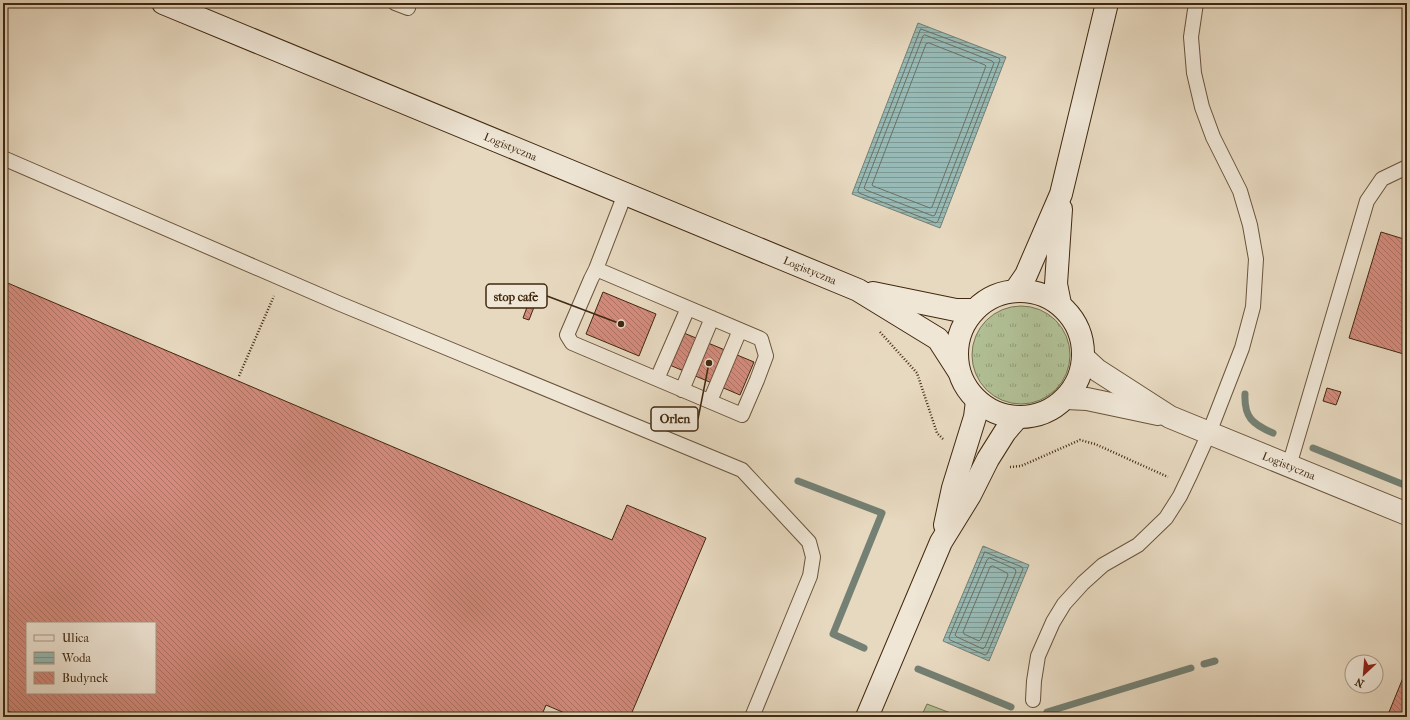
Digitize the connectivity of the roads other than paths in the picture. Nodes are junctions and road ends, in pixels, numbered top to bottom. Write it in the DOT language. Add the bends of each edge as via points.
graph roads {
  1 [pos="163,3"];
  2 [pos="395,3"];
  3 [pos="1107,3"];
  4 [pos="1196,3"];
  5 [pos="408,8"];
  6 [pos="3,158"];
  7 [pos="1407,167"];
  8 [pos="625,194"];
  9 [pos="1061,194"];
  10 [pos="596,268"];
  11 [pos="858,290"];
  12 [pos="1015,291"];
  13 [pos="1060,304"];
  14 [pos="688,308"];
  15 [pos="974,310"];
  16 [pos="712,318"];
  17 [pos="740,330"];
  18 [pos="1084,358"];
  19 [pos="958,370"];
  20 [pos="657,379"];
  21 [pos="682,390"];
  22 [pos="1066,398"];
  23 [pos="710,401"];
  24 [pos="977,401"];
  25 [pos="1170,416"];
  26 [pos="1017,418"];
  27 [pos="1209,433"];
  28 [pos="1289,466"];
  29 [pos="1407,514"];
  30 [pos="941,542"];
  31 [pos="1032,700"];
  32 [pos="752,717"];
  33 [pos="867,717"];
  1 -- 8 [label="street, Logistyczna"];
  2 -- 5 [label="lane"];
  3 -- 9 [label="street"];
  4 -- 27 [label="lane" via="1191,37 1194,73 1213,137 1240,191 1256,259 1253,307 1242,348"];
  6 -- 32 [label="lane" via="338,303 742,470 809,542 812,557 810,576"];
  7 -- 28 [label="lane" via="1382,179 1367,201"];
  8 -- 10 [label="lane"];
  8 -- 11 [label="street, Logistyczna"];
  9 -- 12 [label="street" via="1026,275"];
  9 -- 13 [label="street" via="1056,284"];
  10 -- 14 [label="lane"];
  10 -- 20 [label="lane" via="567,335 572,343"];
  11 -- 15 [label="street, Logistyczna" via="956,310"];
  11 -- 19 [label="street, Logistyczna" via="938,339"];
  12 -- 13 [label="street" via="1039,293"];
  12 -- 15 [label="street" via="993,297"];
  13 -- 18 [label="street" via="1073,319 1082,338"];
  14 -- 16 [label="lane"];
  14 -- 20 [label="lane"];
  15 -- 19 [label="street" via="962,328 957,348"];
  16 -- 17 [label="lane"];
  16 -- 21 [label="lane"];
  17 -- 23 [label="lane"];
  17 -- 23 [label="lane" via="761,339 766,356 757,380 742,415"];
  18 -- 22 [label="street" via="1082,372"];
  18 -- 25 [label="street, Logistyczna" via="1097,370"];
  19 -- 24 [label="street" via="965,387"];
  20 -- 21 [label="lane"];
  21 -- 23 [label="lane"];
  22 -- 25 [label="street, Logistyczna" via="1087,399"];
  22 -- 26 [label="street" via="1044,413"];
  24 -- 26 [label="street" via="996,413"];
  24 -- 30 [label="street" via="975,417 953,488"];
  25 -- 27 [label="street, Logistyczna"];
  26 -- 30 [label="street" via="988,459 970,495"];
  27 -- 28 [label="street, Logistyczna"];
  27 -- 31 [label="lane" via="1166,518 1138,545 1103,565 1064,604 1038,656"];
  28 -- 29 [label="street, Logistyczna"];
  30 -- 33 [label="street"];
}
